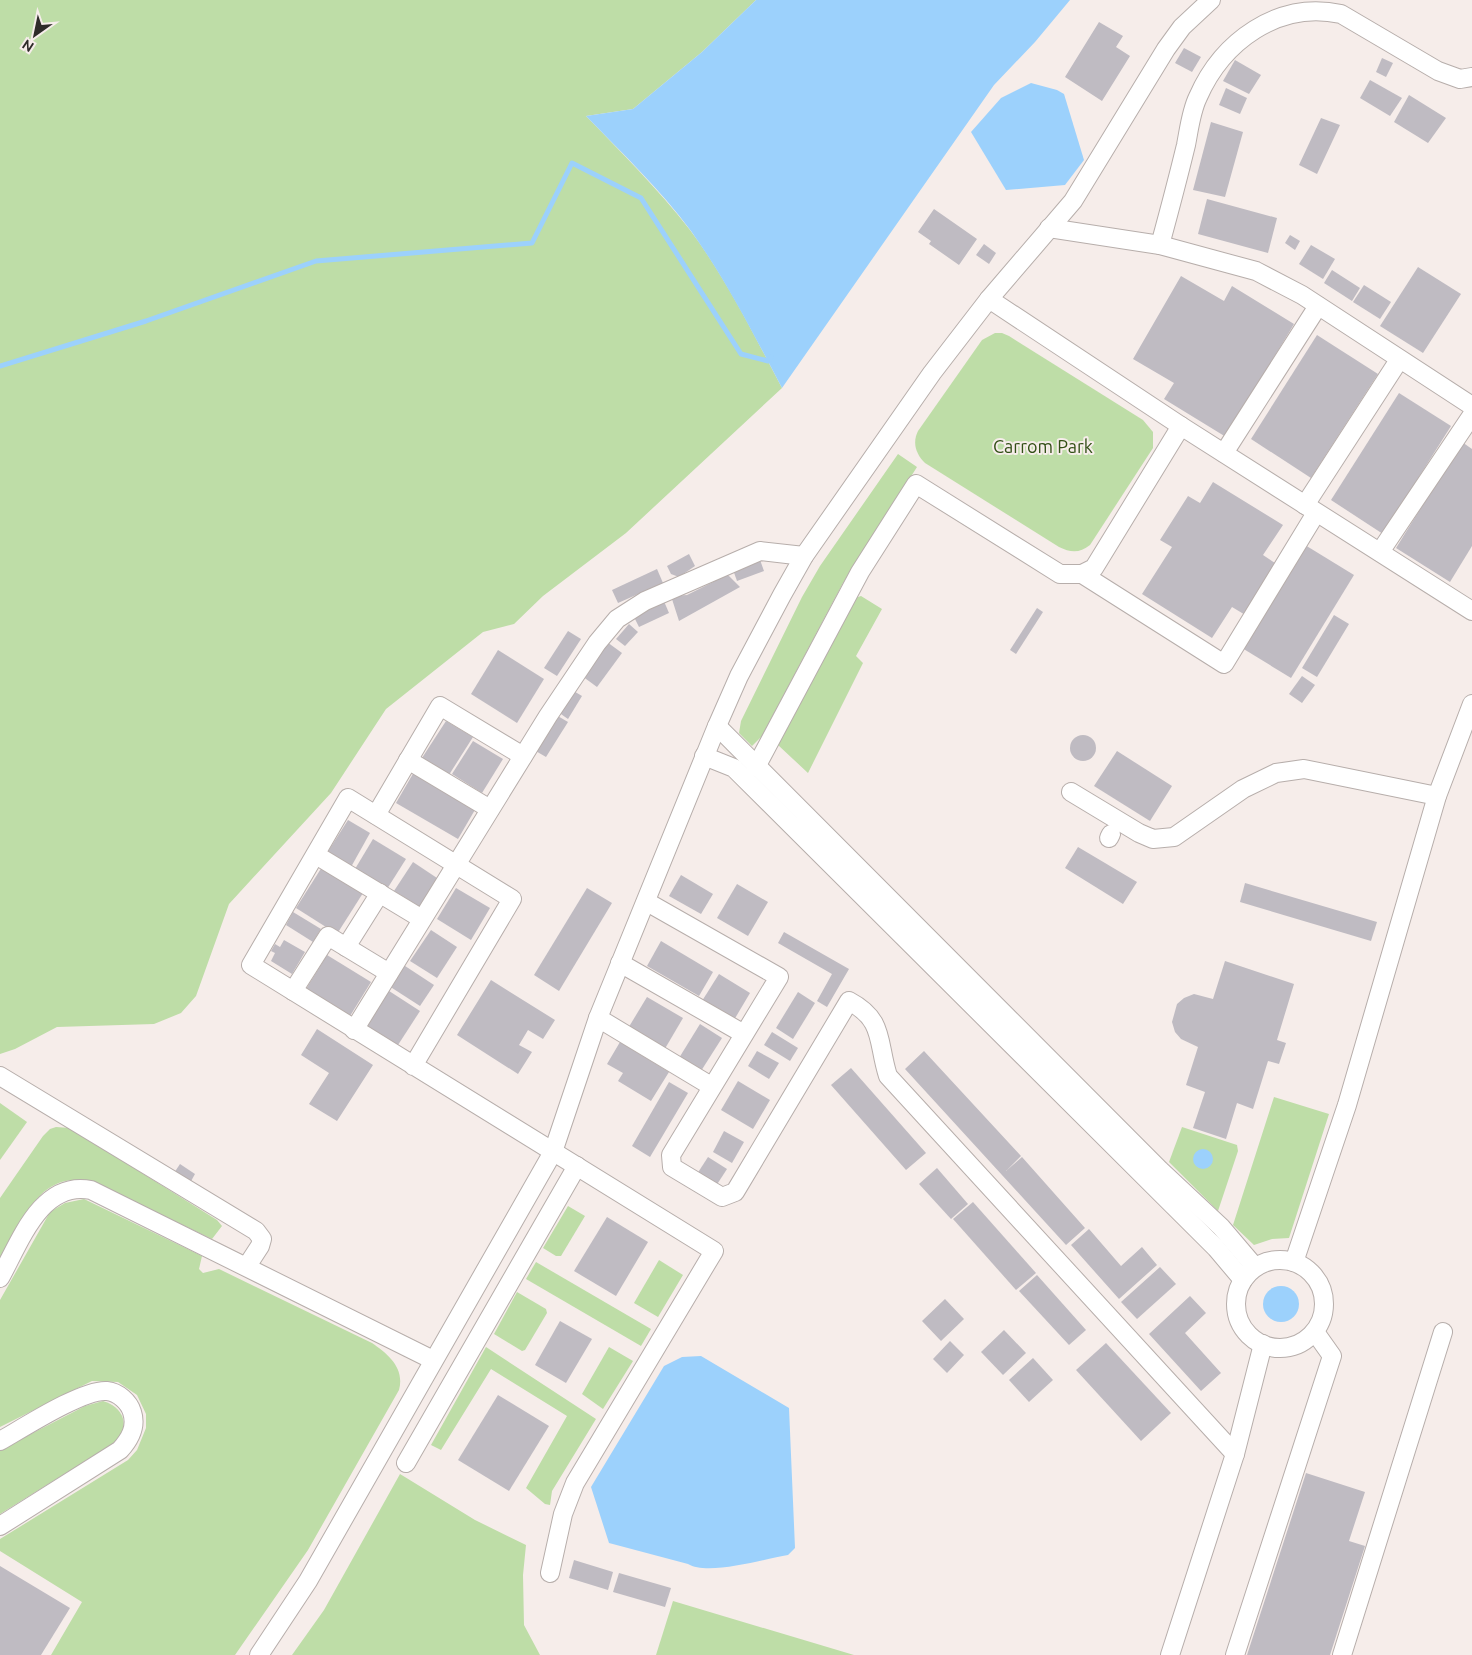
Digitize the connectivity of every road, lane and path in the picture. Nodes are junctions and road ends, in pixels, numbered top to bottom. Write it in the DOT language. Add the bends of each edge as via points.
graph roads {
  1 [pos="1210,0"];
  2 [pos="1472,77"];
  3 [pos="1049,228"];
  4 [pos="1160,245"];
  5 [pos="988,299"];
  6 [pos="1318,306"];
  7 [pos="1399,360"];
  8 [pos="1472,406"];
  9 [pos="1472,416"];
  10 [pos="1181,426"];
  11 [pos="1224,453"];
  12 [pos="1310,509"];
  13 [pos="807,543"];
  14 [pos="1380,552"];
  15 [pos="1082,574"];
  16 [pos="1472,611"];
  17 [pos="1472,704"];
  18 [pos="716,726"];
  19 [pos="524,756"];
  20 [pos="704,756"];
  21 [pos="408,760"];
  22 [pos="756,767"];
  23 [pos="1071,792"];
  24 [pos="1437,796"];
  25 [pos="490,809"];
  26 [pos="376,815"];
  27 [pos="316,855"];
  28 [pos="457,863"];
  29 [pos="380,893"];
  30 [pos="647,902"];
  31 [pos="422,919"];
  32 [pos="346,947"];
  33 [pos="620,964"];
  34 [pos="389,973"];
  35 [pos="293,991"];
  36 [pos="598,1018"];
  37 [pos="354,1030"];
  38 [pos="744,1034"];
  39 [pos="413,1066"];
  40 [pos="0,1076"];
  41 [pos="711,1086"];
  42 [pos="553,1152"];
  43 [pos="577,1166"];
  44 [pos="1294,1262"];
  45 [pos="247,1266"];
  46 [pos="1249,1273"];
  47 [pos="0,1278"];
  48 [pos="1315,1332"];
  49 [pos="1444,1332"];
  50 [pos="1263,1344"];
  51 [pos="433,1360"];
  52 [pos="0,1441"];
  53 [pos="1235,1454"];
  54 [pos="406,1463"];
  55 [pos="0,1526"];
  56 [pos="550,1573"];
  57 [pos="259,1655"];
  58 [pos="1170,1655"];
  59 [pos="1235,1655"];
  60 [pos="1342,1655"];
  1 -- 3 [label="lane" via="1182,26 1073,201"];
  2 -- 4 [label="lane" via="1460,79 1438,71 1341,14 1295,8 1280,12 1234,44 1216,63 1197,98"];
  3 -- 4 [label="lane"];
  3 -- 5 [label="lane"];
  4 -- 6 [label="lane" via="1256,271"];
  5 -- 10 [label="lane"];
  5 -- 13 [label="lane"];
  6 -- 7 [label="lane"];
  6 -- 11 [label="lane"];
  7 -- 8 [label="lane"];
  7 -- 12 [label="lane"];
  9 -- 14 [label="lane"];
  10 -- 11 [label="lane"];
  10 -- 15 [label="lane" via="1094,568"];
  11 -- 12 [label="lane"];
  12 -- 14 [label="lane"];
  12 -- 15 [label="lane" via="1224,664"];
  13 -- 18 [label="lane"];
  13 -- 19 [label="lane" via="760,551 645,601 617,619 597,643"];
  14 -- 16 [label="lane"];
  15 -- 22 [label="lane" via="1060,574 916,484 860,572"];
  17 -- 24 [label="lane"];
  18 -- 20 [label="lane"];
  18 -- 22 [label="lane"];
  19 -- 21 [label="lane" via="440,706"];
  19 -- 25 [label="lane"];
  20 -- 30 [label="lane"];
  20 -- 46 [label="lane" via="734,768 1216,1248"];
  21 -- 25 [label="lane"];
  21 -- 26 [label="lane"];
  22 -- 46 [label="lane" via="1221,1227"];
  23 -- 24 [label="lane" via="1154,839 1174,837 1243,789 1276,773 1304,769"];
  24 -- 44 [label="lane" via="1347,1106"];
  25 -- 28 [label="lane"];
  26 -- 27 [label="lane" via="348,798"];
  26 -- 28 [label="lane"];
  27 -- 29 [label="lane"];
  27 -- 35 [label="lane" via="251,965"];
  28 -- 31 [label="lane"];
  28 -- 39 [label="lane" via="512,898"];
  29 -- 31 [label="lane"];
  29 -- 32 [label="lane"];
  30 -- 33 [label="lane"];
  30 -- 38 [label="lane" via="779,976"];
  31 -- 34 [label="lane"];
  32 -- 34 [label="lane"];
  32 -- 35 [label="lane" via="328,936"];
  33 -- 36 [label="lane"];
  33 -- 38 [label="lane"];
  34 -- 37 [label="lane"];
  35 -- 37 [label="lane"];
  36 -- 41 [label="lane"];
  36 -- 42 [label="lane"];
  37 -- 39 [label="lane"];
  38 -- 41 [label="lane"];
  39 -- 42 [label="lane"];
  40 -- 45 [label="lane" via="256,1232 262,1239"];
  41 -- 53 [label="lane" via="671,1155 672,1167 722,1196 734,1192 849,1001 860,1007 872,1018 877,1029 888,1076"];
  42 -- 43 [label="lane"];
  42 -- 51 [label="lane"];
  43 -- 54 [label="lane"];
  43 -- 56 [label="lane" via="714,1251 575,1483 563,1514"];
  44 -- 46 [label="lane" via="1274,1260"];
  44 -- 48 [label="lane" via="1307,1268 1323,1292 1325,1306"];
  45 -- 47 [label="lane" via="91,1190 77,1188 55,1197 36,1213"];
  45 -- 51 [label="lane"];
  46 -- 50 [label="lane" via="1236,1296 1239,1319 1244,1330"];
  48 -- 50 [label="lane" via="1291,1347"];
  48 -- 59 [label="lane" via="1332,1356"];
  49 -- 60 [label="lane"];
  50 -- 53 [label="lane"];
  51 -- 57 [label="lane" via="308,1581"];
  52 -- 55 [label="lane" via="86,1394 108,1391 120,1396 127,1402 134,1420 131,1438 120,1450"];
  53 -- 58 [label="lane"];
}
